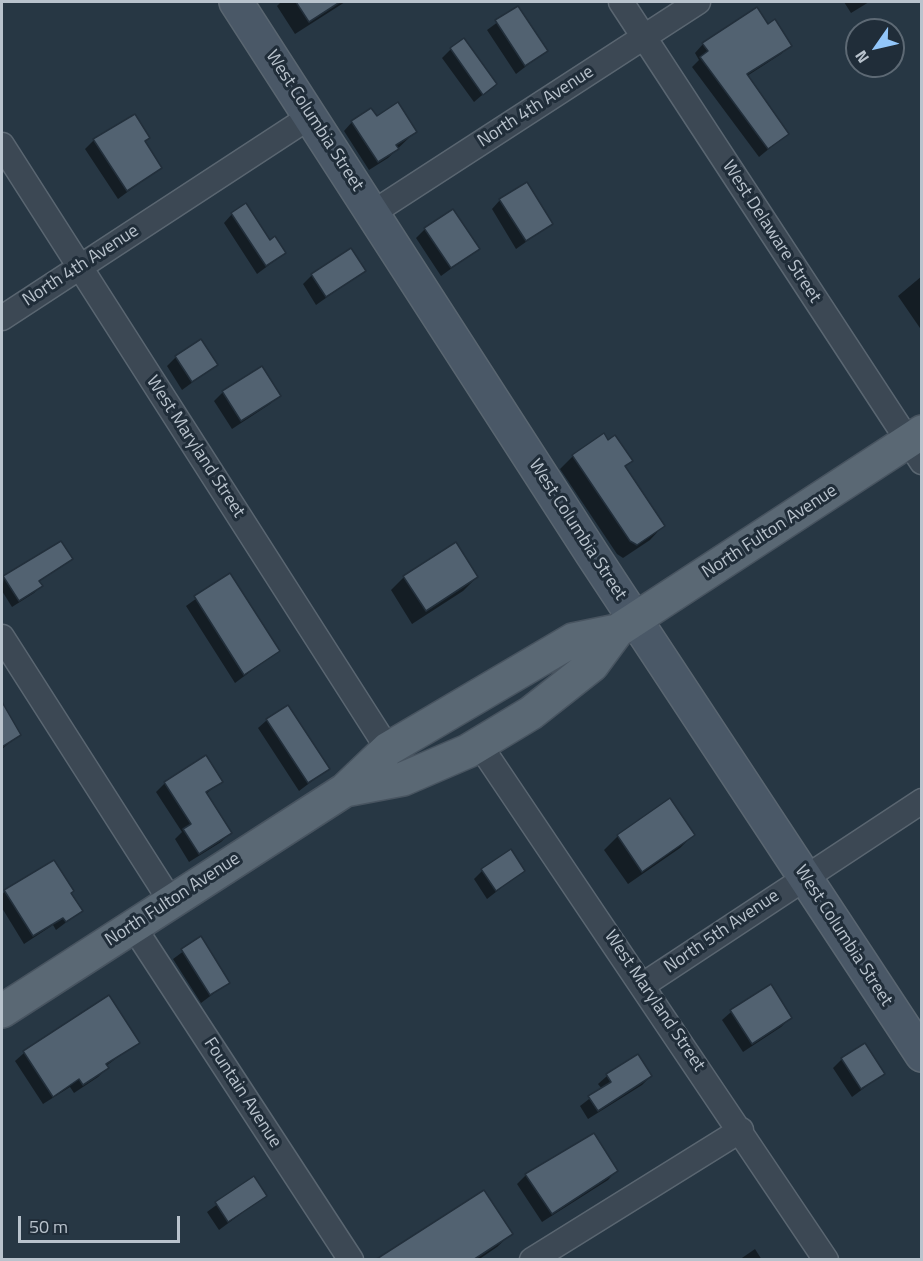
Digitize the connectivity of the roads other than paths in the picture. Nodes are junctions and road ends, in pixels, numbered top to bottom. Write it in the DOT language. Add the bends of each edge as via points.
graph roads {
  1 [pos="236,2"];
  2 [pos="621,2"];
  3 [pos="698,2"];
  4 [pos="644,36"];
  5 [pos="311,116"];
  6 [pos="2,145"];
  7 [pos="374,212"];
  8 [pos="80,267"];
  9 [pos="2,318"];
  10 [pos="917,445"];
  11 [pos="626,626"];
  12 [pos="2,637"];
  13 [pos="479,744"];
  14 [pos="388,749"];
  15 [pos="345,790"];
  16 [pos="921,801"];
  17 [pos="804,877"];
  18 [pos="170,900"];
  19 [pos="133,926"];
  20 [pos="643,985"];
  21 [pos="2,1011"];
  22 [pos="921,1055"];
  23 [pos="741,1130"];
  24 [pos="351,1260"];
  25 [pos="532,1260"];
  26 [pos="826,1260"];
  1 -- 5 [label="main road, West Columbia Street"];
  2 -- 4 [label="street, West Delaware Street"];
  3 -- 4 [label="street, North 4th Avenue"];
  4 -- 7 [label="street, North 4th Avenue"];
  4 -- 10 [label="street, West Delaware Street"];
  5 -- 7 [label="main road, West Columbia Street"];
  5 -- 8 [label="street, North 4th Avenue"];
  6 -- 8 [label="street, West Maryland Street"];
  7 -- 11 [label="main road, West Columbia Street"];
  8 -- 9 [label="street, North 4th Avenue"];
  8 -- 14 [label="street, West Maryland Street"];
  10 -- 11 [label="main road, North Fulton Avenue"];
  11 -- 13 [label="main road, North Fulton Avenue" via="592,665 531,714"];
  11 -- 14 [label="main road, North Fulton Avenue" via="573,640"];
  11 -- 17 [label="main road, West Columbia Street"];
  12 -- 18 [label="street"];
  13 -- 15 [label="main road, North Fulton Avenue" via="404,780"];
  13 -- 20 [label="street, West Maryland Street"];
  14 -- 15 [label="main road, North Fulton Avenue"];
  15 -- 18 [label="main road, North Fulton Avenue"];
  16 -- 17 [label="street, North 5th Avenue"];
  17 -- 20 [label="street, North 5th Avenue"];
  17 -- 22 [label="main road, West Columbia Street"];
  18 -- 19 [label="main road, North Fulton Avenue"];
  19 -- 21 [label="main road, North Fulton Avenue"];
  19 -- 24 [label="street, Fountain Avenue"];
  20 -- 23 [label="street, West Maryland Street"];
  23 -- 25 [label="street"];
  23 -- 26 [label="street, West Maryland Street"];
}
